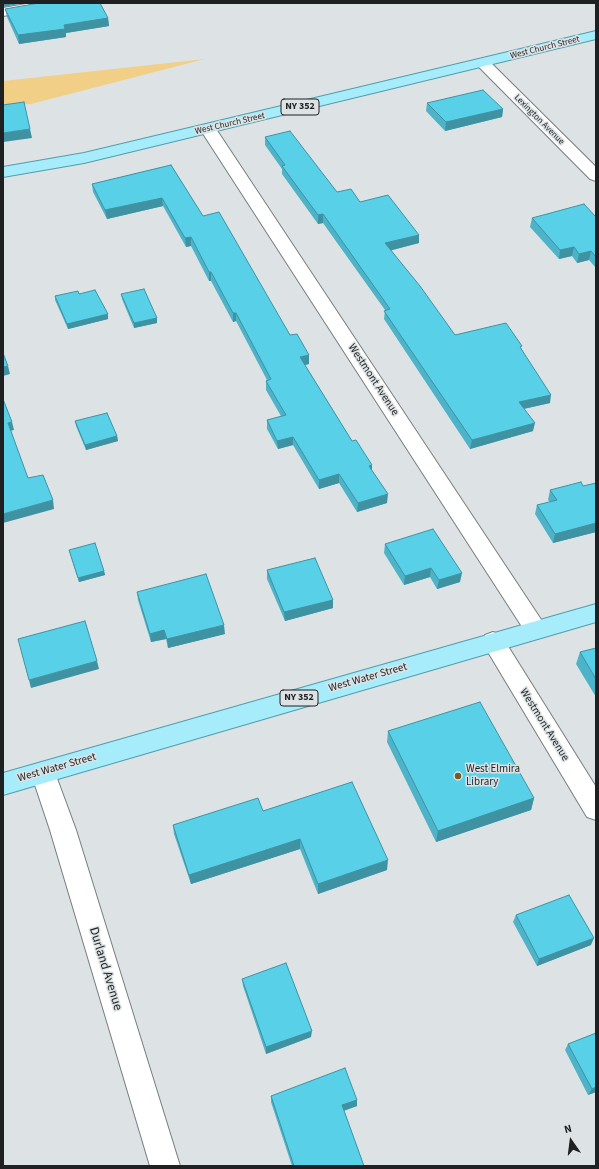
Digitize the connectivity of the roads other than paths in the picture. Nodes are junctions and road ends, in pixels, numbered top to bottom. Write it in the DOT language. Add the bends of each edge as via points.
graph roads {
  1 [pos="56,3"];
  2 [pos="3,12"];
  3 [pos="596,35"];
  4 [pos="483,64"];
  5 [pos="208,129"];
  6 [pos="3,172"];
  7 [pos="596,176"];
  8 [pos="596,613"];
  9 [pos="536,630"];
  10 [pos="493,641"];
  11 [pos="43,773"];
  12 [pos="3,784"];
  13 [pos="596,809"];
  14 [pos="165,1166"];
  1 -- 2 [label="street"];
  3 -- 4 [label="main road, West Church Street / NY 352"];
  4 -- 5 [label="main road, West Church Street / NY 352"];
  4 -- 7 [label="street, Lexington Avenue"];
  5 -- 6 [label="main road, West Church Street / NY 352" via="84,158"];
  5 -- 9 [label="street, Westmont Avenue"];
  8 -- 9 [label="main road, West Water Street / NY 352"];
  9 -- 10 [label="main road, West Water Street / NY 352"];
  10 -- 11 [label="main road, West Water Street / NY 352"];
  10 -- 13 [label="street, Westmont Avenue"];
  11 -- 12 [label="main road, West Water Street / NY 352"];
  11 -- 14 [label="street, Durland Avenue" via="66,837"];
}
